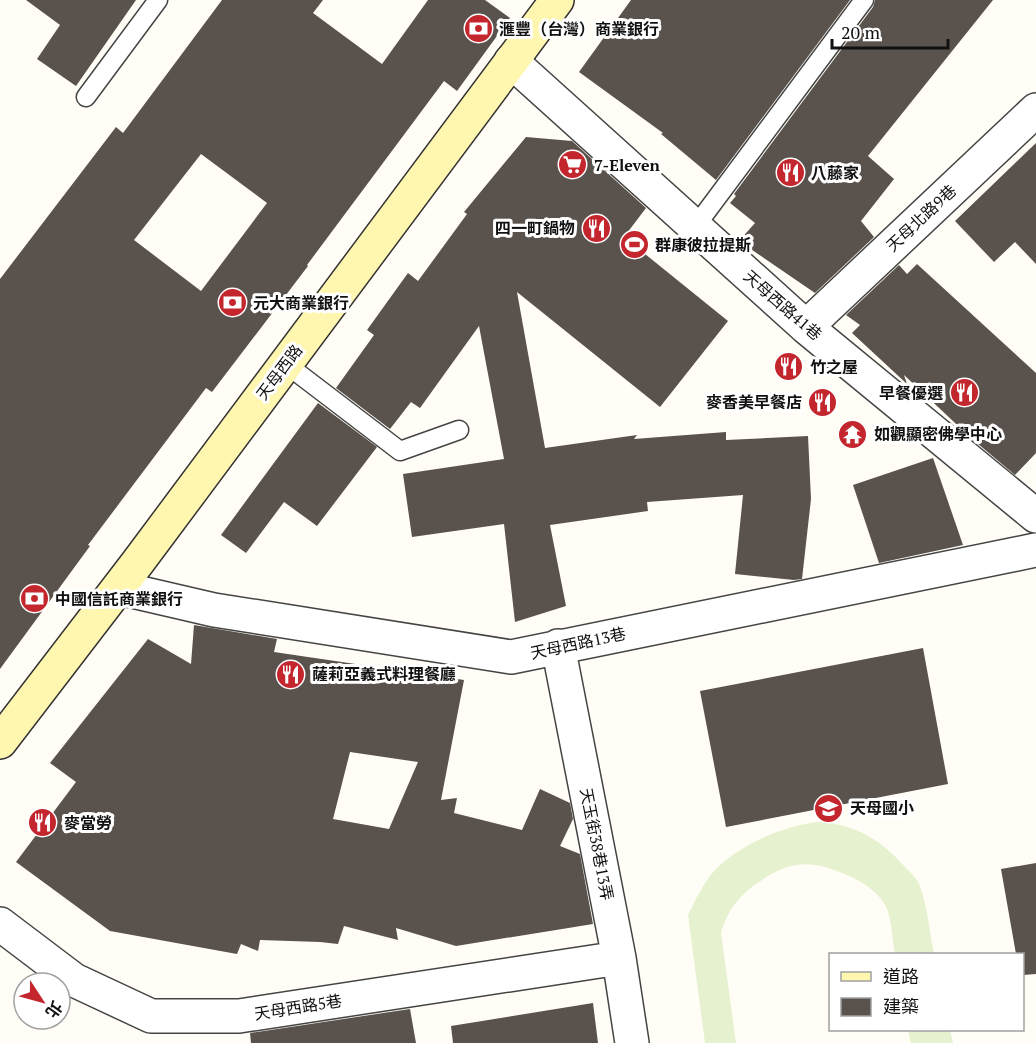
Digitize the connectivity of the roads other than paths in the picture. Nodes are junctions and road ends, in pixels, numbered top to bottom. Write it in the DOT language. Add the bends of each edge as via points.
graph roads {
  1 [pos="158,0"];
  2 [pos="556,0"];
  3 [pos="864,0"];
  4 [pos="511,62"];
  5 [pos="86,97"];
  6 [pos="1036,110"];
  7 [pos="695,227"];
  8 [pos="806,327"];
  9 [pos="286,364"];
  10 [pos="459,430"];
  11 [pos="1036,516"];
  12 [pos="1036,550"];
  13 [pos="119,588"];
  14 [pos="558,646"];
  15 [pos="0,742"];
  16 [pos="0,924"];
  17 [pos="619,958"];
  18 [pos="242,1030"];
  19 [pos="632,1043"];
  1 -- 5 [label="lane"];
  2 -- 4 [label="street, 天母西路"];
  3 -- 7 [label="lane"];
  4 -- 7 [label="street, 天母西路41巷"];
  4 -- 9 [label="street, 天母西路"];
  6 -- 8 [label="street, 天母北路9巷"];
  7 -- 8 [label="street, 天母西路41巷"];
  8 -- 11 [label="street, 天母西路41巷"];
  9 -- 10 [label="lane" via="400,451"];
  9 -- 13 [label="street, 天母西路"];
  12 -- 14 [label="street, 天母西路13巷"];
  13 -- 14 [label="street, 天母西路13巷" via="214,610 511,657"];
  13 -- 15 [label="street, 天母西路"];
  14 -- 17 [label="street, 天玉街38巷13弄"];
  16 -- 18 [label="street, 天母西路5巷" via="74,980 152,1016"];
  17 -- 18 [label="street, 天母西路5巷"];
  17 -- 19 [label="street, 天玉街38巷13弄"];
}
